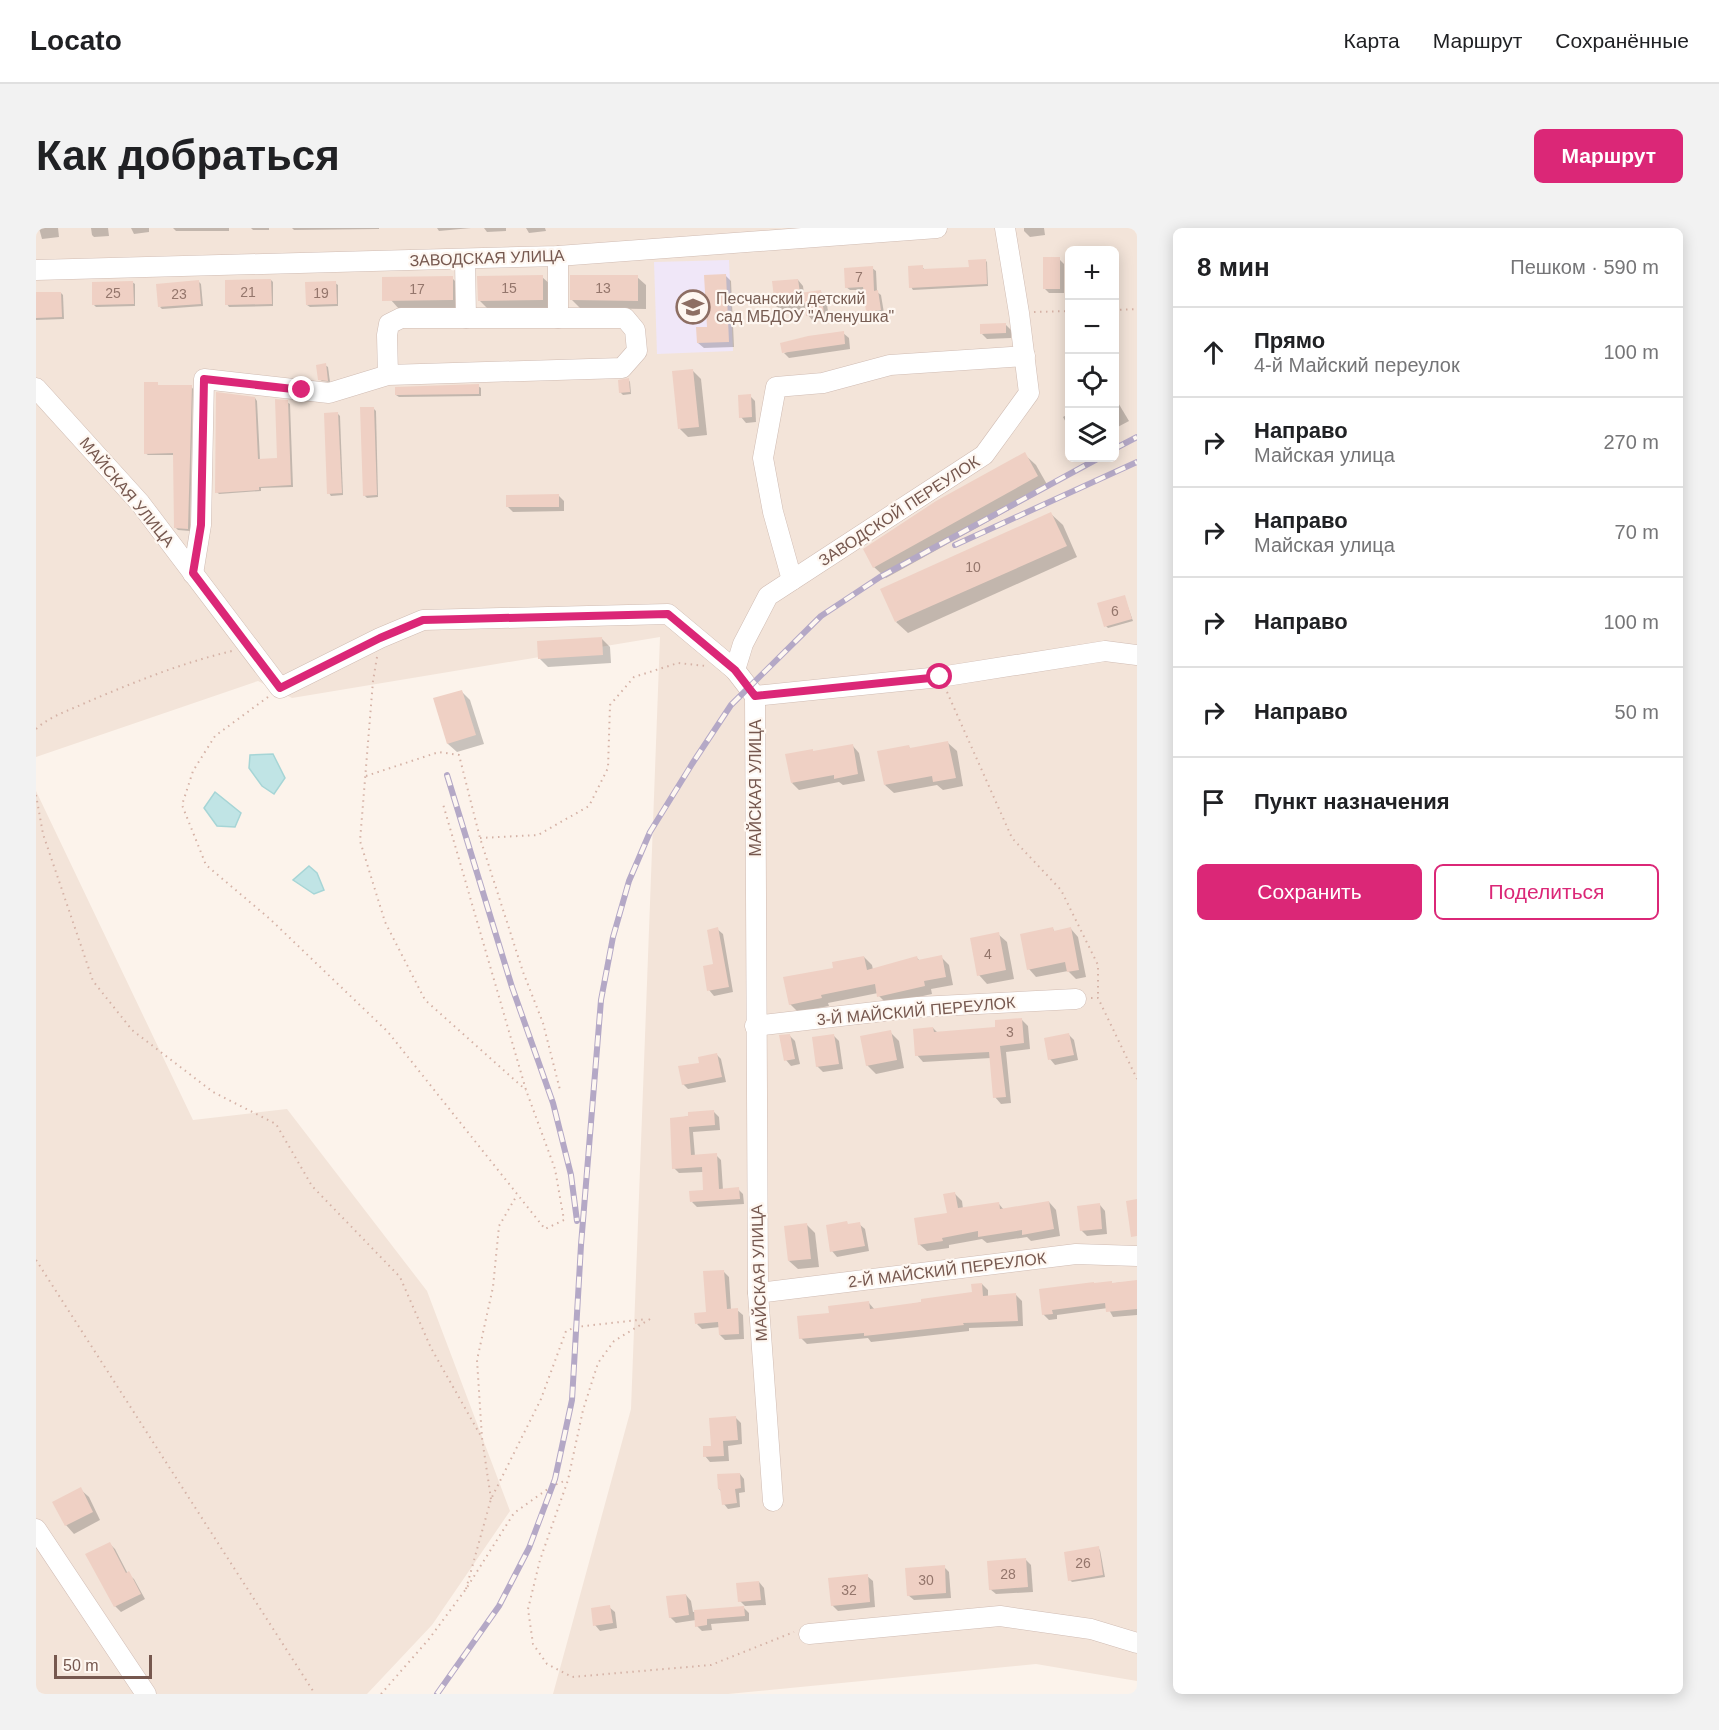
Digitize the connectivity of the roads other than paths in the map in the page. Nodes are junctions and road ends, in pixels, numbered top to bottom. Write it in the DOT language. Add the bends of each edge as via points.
graph roads {
  1 [pos="937,228"];
  2 [pos="1005,228"];
  3 [pos="558,256"];
  4 [pos="465,260"];
  5 [pos="36,270"];
  6 [pos="466,318"];
  7 [pos="558,318"];
  8 [pos="1024,356"];
  9 [pos="388,375"];
  10 [pos="36,388"];
  11 [pos="193,573"];
  12 [pos="792,580"];
  13 [pos="1137,655"];
  14 [pos="735,670"];
  15 [pos="755,696"];
  16 [pos="1076,999"];
  17 [pos="755,1026"];
  18 [pos="1137,1256"];
  19 [pos="758,1293"];
  20 [pos="773,1501"];
  21 [pos="36,1529"];
  22 [pos="809,1634"];
  23 [pos="1137,1643"];
  24 [pos="146,1694"];
  1 -- 3 [label="street, ЗАВОДСКАЯ УЛИЦА"];
  2 -- 8 [label="street, ЗАВОДСКОЙ ПЕРЕУЛОК"];
  3 -- 4 [label="street, ЗАВОДСКАЯ УЛИЦА"];
  3 -- 7 [label="street"];
  4 -- 5 [label="street, ЗАВОДСКАЯ УЛИЦА"];
  4 -- 6 [label="street"];
  6 -- 7 [label="street"];
  6 -- 9 [label="street" via="401,318 389,324"];
  7 -- 9 [label="street" via="625,318 635,330 637,351 622,368"];
  8 -- 12 [label="street, ЗАВОДСКОЙ ПЕРЕУЛОК" via="1029,393 984,455"];
  8 -- 12 [label="street" via="890,365 823,383 776,387 763,458"];
  9 -- 11 [label="street" via="329,393 204,379 201,525"];
  10 -- 11 [label="street, МАЙСКАЯ УЛИЦА" via="140,503"];
  11 -- 14 [label="street, МАЙСКАЯ УЛИЦА" via="280,688 423,620 668,614"];
  12 -- 14 [label="street, ЗАВОДСКОЙ ПЕРЕУЛОК" via="768,596 743,644"];
  13 -- 15 [label="street" via="1105,651 940,677"];
  14 -- 15 [label="street, МАЙСКАЯ УЛИЦА"];
  15 -- 17 [label="street, МАЙСКАЯ УЛИЦА"];
  16 -- 17 [label="street, 3-Й МАЙСКИЙ ПЕРЕУЛОК" via="918,1007"];
  17 -- 19 [label="street, МАЙСКАЯ УЛИЦА"];
  18 -- 19 [label="street, 2-Й МАЙСКИЙ ПЕРЕУЛОК" via="1076,1254"];
  19 -- 20 [label="street, МАЙСКАЯ УЛИЦА"];
  21 -- 24 [label="street"];
  22 -- 23 [label="street" via="1000,1616 1091,1629"];
}
